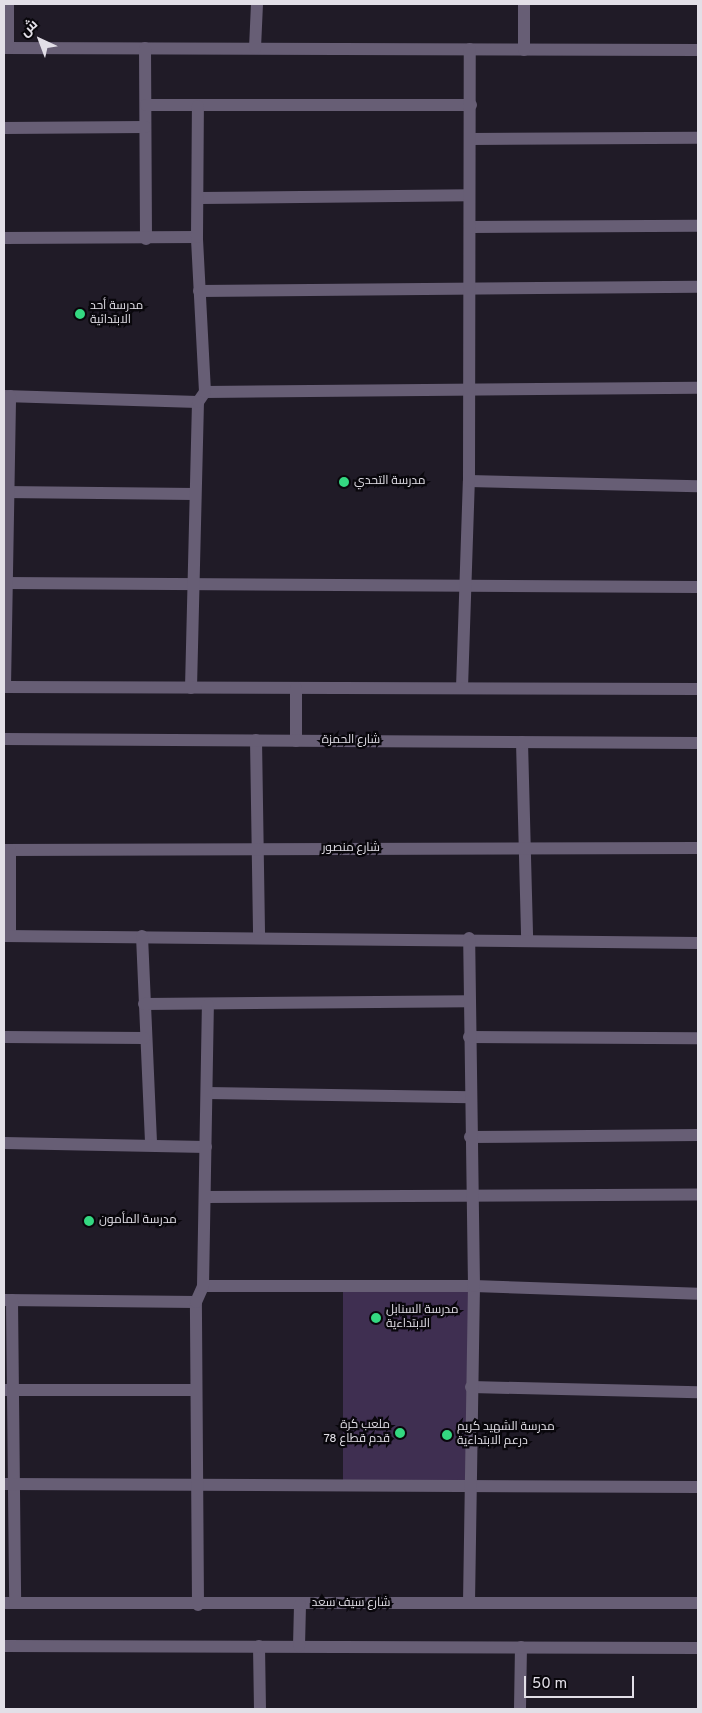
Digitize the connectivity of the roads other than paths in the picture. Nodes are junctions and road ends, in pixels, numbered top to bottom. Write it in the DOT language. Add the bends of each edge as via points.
graph roads {
  1 [pos="8,4"];
  2 [pos="256,4"];
  3 [pos="524,4"];
  4 [pos="6,48"];
  5 [pos="145,48"];
  6 [pos="255,48"];
  7 [pos="470,49"];
  8 [pos="524,50"];
  9 [pos="698,50"];
  10 [pos="146,105"];
  11 [pos="471,105"];
  12 [pos="198,106"];
  13 [pos="145,127"];
  14 [pos="4,128"];
  15 [pos="698,138"];
  16 [pos="470,139"];
  17 [pos="469,195"];
  18 [pos="200,198"];
  19 [pos="698,226"];
  20 [pos="471,227"];
  21 [pos="197,237"];
  22 [pos="4,238"];
  23 [pos="146,239"];
  24 [pos="698,287"];
  25 [pos="472,289"];
  26 [pos="199,291"];
  27 [pos="698,388"];
  28 [pos="467,391"];
  29 [pos="7,396"];
  30 [pos="202,397"];
  31 [pos="470,481"];
  32 [pos="698,486"];
  33 [pos="6,492"];
  34 [pos="195,494"];
  35 [pos="5,583"];
  36 [pos="195,584"];
  37 [pos="466,586"];
  38 [pos="698,587"];
  39 [pos="5,687"];
  40 [pos="191,688"];
  41 [pos="296,688"];
  42 [pos="462,688"];
  43 [pos="698,689"];
  44 [pos="4,739"];
  45 [pos="256,740"];
  46 [pos="296,741"];
  47 [pos="522,742"];
  48 [pos="698,743"];
  49 [pos="698,848"];
  50 [pos="525,849"];
  51 [pos="7,850"];
  52 [pos="256,850"];
  53 [pos="7,936"];
  54 [pos="142,936"];
  55 [pos="259,937"];
  56 [pos="469,938"];
  57 [pos="527,938"];
  58 [pos="698,943"];
  59 [pos="469,1001"];
  60 [pos="144,1004"];
  61 [pos="208,1005"];
  62 [pos="4,1037"];
  63 [pos="469,1037"];
  64 [pos="144,1038"];
  65 [pos="698,1038"];
  66 [pos="207,1093"];
  67 [pos="471,1097"];
  68 [pos="698,1135"];
  69 [pos="470,1138"];
  70 [pos="4,1143"];
  71 [pos="151,1143"];
  72 [pos="206,1148"];
  73 [pos="698,1194"];
  74 [pos="470,1196"];
  75 [pos="205,1197"];
  76 [pos="203,1286"];
  77 [pos="474,1286"];
  78 [pos="698,1294"];
  79 [pos="8,1300"];
  80 [pos="196,1302"];
  81 [pos="471,1387"];
  82 [pos="8,1390"];
  83 [pos="196,1390"];
  84 [pos="698,1392"];
  85 [pos="9,1484"];
  86 [pos="197,1485"];
  87 [pos="469,1486"];
  88 [pos="698,1487"];
  89 [pos="9,1602"];
  90 [pos="469,1603"];
  91 [pos="698,1603"];
  92 [pos="198,1605"];
  93 [pos="300,1605"];
  94 [pos="4,1646"];
  95 [pos="259,1646"];
  96 [pos="299,1646"];
  97 [pos="521,1647"];
  98 [pos="698,1648"];
  99 [pos="260,1709"];
  100 [pos="520,1709"];
  1 -- 4 [label="street"];
  2 -- 6 [label="street"];
  3 -- 8 [label="street"];
  4 -- 5 [label="street"];
  5 -- 6 [label="street"];
  5 -- 10 [label="street"];
  6 -- 7 [label="street"];
  7 -- 8 [label="street"];
  7 -- 11 [label="street"];
  8 -- 9 [label="street"];
  10 -- 12 [label="street"];
  10 -- 13 [label="street"];
  11 -- 12 [label="street"];
  11 -- 16 [label="street"];
  12 -- 18 [label="street"];
  13 -- 14 [label="street"];
  13 -- 23 [label="street"];
  15 -- 16 [label="street"];
  16 -- 17 [label="street"];
  17 -- 18 [label="street"];
  17 -- 20 [label="street"];
  18 -- 21 [label="street"];
  19 -- 20 [label="street"];
  20 -- 25 [label="street"];
  21 -- 23 [label="street"];
  21 -- 26 [label="street"];
  22 -- 23 [label="street"];
  24 -- 25 [label="street"];
  25 -- 26 [label="street"];
  25 -- 28 [label="street"];
  26 -- 30 [label="street"];
  27 -- 28 [label="street"];
  28 -- 30 [label="street"];
  28 -- 31 [label="street"];
  29 -- 30 [label="street"];
  29 -- 33 [label="street"];
  30 -- 34 [label="street"];
  31 -- 32 [label="street"];
  31 -- 37 [label="street"];
  33 -- 34 [label="street"];
  33 -- 35 [label="street"];
  34 -- 36 [label="street"];
  35 -- 36 [label="street"];
  35 -- 39 [label="street"];
  36 -- 37 [label="street"];
  36 -- 40 [label="street"];
  37 -- 38 [label="street"];
  37 -- 42 [label="street"];
  39 -- 40 [label="street"];
  40 -- 41 [label="street"];
  41 -- 42 [label="street"];
  41 -- 46 [label="street"];
  42 -- 43 [label="street"];
  44 -- 45 [label="street, شارع الحمزة"];
  45 -- 46 [label="street, شارع الحمزة"];
  45 -- 52 [label="street"];
  46 -- 47 [label="street, شارع الحمزة"];
  47 -- 48 [label="street, شارع الحمزة"];
  47 -- 50 [label="street"];
  49 -- 50 [label="street, شارع منصور"];
  50 -- 52 [label="street, شارع منصور"];
  50 -- 57 [label="street"];
  51 -- 52 [label="street, شارع منصور"];
  51 -- 53 [label="street"];
  52 -- 55 [label="street"];
  53 -- 54 [label="street"];
  54 -- 55 [label="street"];
  54 -- 60 [label="street"];
  55 -- 56 [label="street"];
  56 -- 57 [label="street"];
  56 -- 59 [label="street"];
  57 -- 58 [label="street"];
  59 -- 61 [label="street"];
  59 -- 63 [label="street"];
  60 -- 61 [label="street"];
  60 -- 64 [label="street"];
  61 -- 66 [label="street"];
  62 -- 64 [label="street"];
  63 -- 65 [label="street"];
  63 -- 67 [label="street"];
  64 -- 71 [label="street"];
  66 -- 67 [label="street"];
  66 -- 72 [label="street"];
  67 -- 69 [label="street"];
  68 -- 69 [label="street"];
  69 -- 74 [label="street"];
  70 -- 71 [label="street"];
  71 -- 72 [label="street"];
  72 -- 75 [label="street"];
  73 -- 74 [label="street"];
  74 -- 75 [label="street"];
  74 -- 77 [label="street"];
  75 -- 76 [label="street"];
  76 -- 77 [label="street"];
  76 -- 80 [label="street"];
  77 -- 78 [label="street"];
  77 -- 81 [label="street"];
  79 -- 80 [label="street"];
  79 -- 82 [label="street"];
  80 -- 83 [label="street"];
  81 -- 84 [label="street"];
  81 -- 87 [label="street"];
  82 -- 83 [label="street"];
  82 -- 85 [label="street"];
  83 -- 86 [label="street"];
  85 -- 86 [label="street"];
  85 -- 89 [label="street"];
  86 -- 87 [label="street"];
  86 -- 92 [label="street"];
  87 -- 88 [label="street"];
  87 -- 90 [label="street"];
  89 -- 92 [label="street, شارع سيف سعد"];
  90 -- 91 [label="street, شارع سيف سعد"];
  90 -- 93 [label="street, شارع سيف سعد"];
  92 -- 93 [label="street, شارع سيف سعد"];
  93 -- 96 [label="street"];
  94 -- 95 [label="street"];
  95 -- 96 [label="street"];
  95 -- 99 [label="street"];
  96 -- 97 [label="street"];
  97 -- 98 [label="street"];
  97 -- 100 [label="street"];
}
